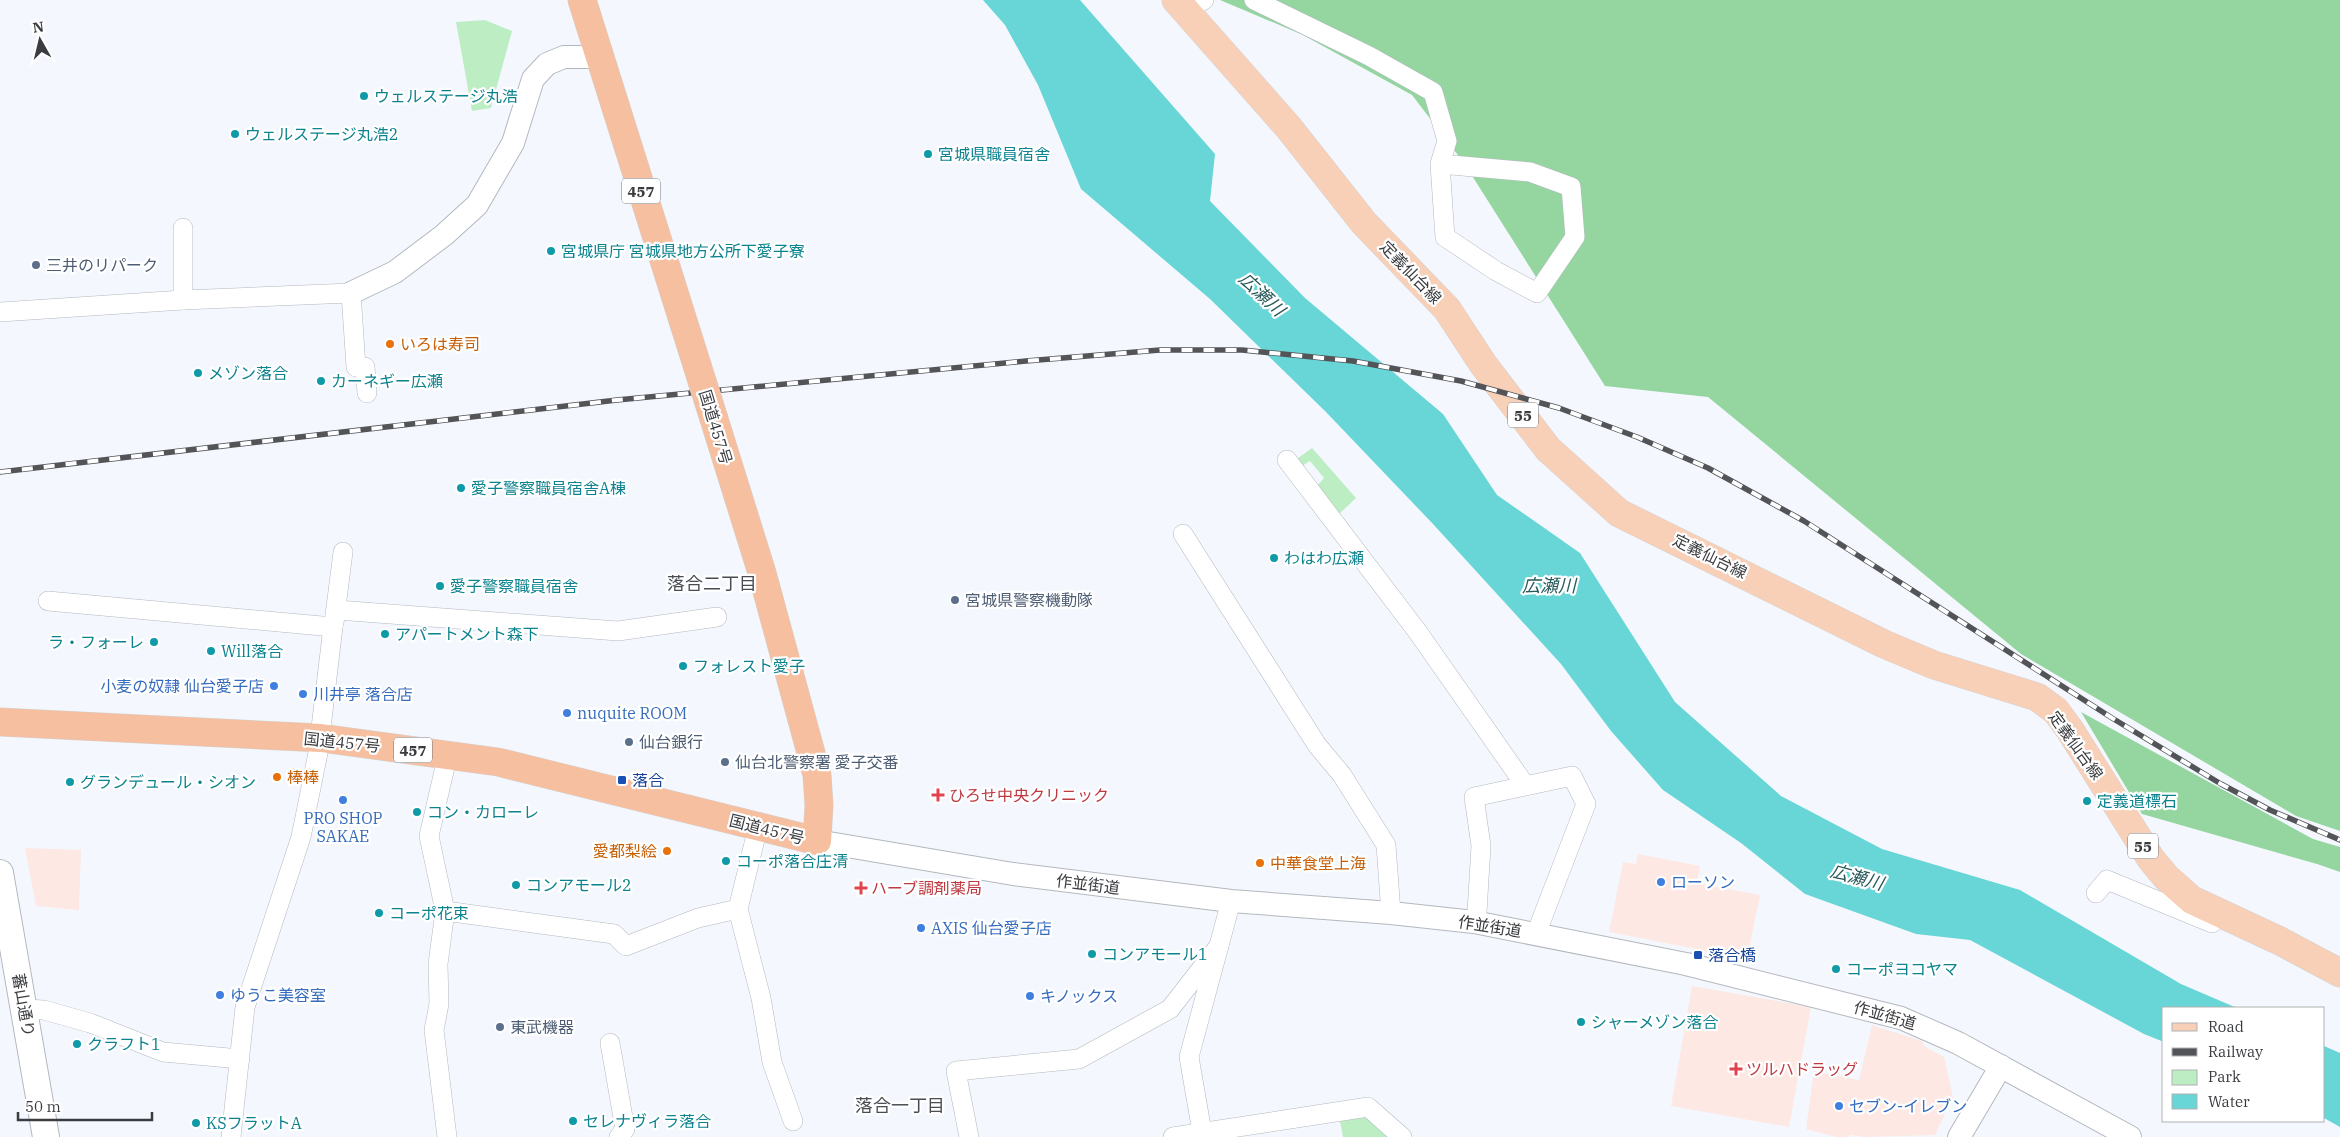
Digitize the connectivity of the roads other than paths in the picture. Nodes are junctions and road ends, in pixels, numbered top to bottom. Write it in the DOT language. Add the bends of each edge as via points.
graph roads {
  1 [pos="582,0"];
  2 [pos="1254,0"];
  3 [pos="1189,3"];
  4 [pos="598,57"];
  5 [pos="1440,164"];
  6 [pos="183,228"];
  7 [pos="351,293"];
  8 [pos="182,300"];
  9 [pos="0,312"];
  10 [pos="367,393"];
  11 [pos="1287,460"];
  12 [pos="1182,534"];
  13 [pos="343,552"];
  14 [pos="48,602"];
  15 [pos="718,617"];
  16 [pos="335,619"];
  17 [pos="0,722"];
  18 [pos="320,738"];
  19 [pos="448,754"];
  20 [pos="1525,785"];
  21 [pos="758,827"];
  22 [pos="817,841"];
  23 [pos="0,873"];
  24 [pos="2096,893"];
  25 [pos="1231,901"];
  26 [pos="738,909"];
  27 [pos="445,911"];
  28 [pos="1391,913"];
  29 [pos="1474,922"];
  30 [pos="1536,934"];
  31 [pos="2274,938"];
  32 [pos="1219,946"];
  33 [pos="2340,973"];
  34 [pos="25,1009"];
  35 [pos="610,1043"];
  36 [pos="240,1059"];
  37 [pos="2001,1066"];
  38 [pos="793,1121"];
  39 [pos="1252,1131"];
  40 [pos="1202,1132"];
  41 [pos="46,1137"];
  42 [pos="231,1137"];
  43 [pos="447,1137"];
  44 [pos="619,1137"];
  45 [pos="969,1137"];
  46 [pos="1173,1137"];
  47 [pos="1402,1137"];
  48 [pos="1958,1137"];
  49 [pos="2130,1137"];
  1 -- 4 [label="highway, 国道457号 / 457"];
  2 -- 5 [label="street" via="1369,56 1433,92 1447,141"];
  3 -- 31 [label="main road, 定義仙台線 / 55" via="1364,223 1447,309 1483,364 1548,449 1595,493 1619,513 1884,644 1934,665 2037,697 2056,712 2070,730 2150,859 2166,877 2192,900"];
  4 -- 7 [label="street" via="564,56 547,64 533,79 513,142 495,175 477,205 449,238 395,272"];
  4 -- 22 [label="highway, 国道457号 / 457, bridge" via="762,573 817,775"];
  5 -- 5 [label="street" via="1446,238 1537,293 1575,237 1571,187 1530,172"];
  6 -- 8 [label="street"];
  7 -- 8 [label="street"];
  7 -- 10 [label="street" via="356,368 364,367"];
  8 -- 9 [label="street"];
  11 -- 20 [label="street" via="1417,631"];
  12 -- 28 [label="street" via="1316,745 1342,775 1386,845"];
  13 -- 16 [label="street"];
  14 -- 16 [label="street"];
  15 -- 16 [label="street" via="618,631"];
  16 -- 18 [label="street"];
  17 -- 18 [label="highway, 国道457号 / 457"];
  18 -- 19 [label="highway, 国道457号 / 457"];
  18 -- 36 [label="street" via="301,836 245,1007"];
  19 -- 21 [label="highway, 国道457号 / 457" via="498,762"];
  19 -- 27 [label="street" via="429,836"];
  20 -- 29 [label="street" via="1474,798 1481,846"];
  20 -- 30 [label="street" via="1572,776 1586,804"];
  21 -- 22 [label="highway, 国道457号 / 457"];
  21 -- 26 [label="street"];
  22 -- 25 [label="street, 作並街道" via="1013,874"];
  23 -- 34 [label="main road, 蕃山通り"];
  24 -- 31 [label="street" via="2107,880 2264,945"];
  25 -- 28 [label="street, 作並街道"];
  25 -- 32 [label="street"];
  26 -- 27 [label="street" via="698,918 626,946 614,934"];
  26 -- 38 [label="street" via="761,998 772,1062"];
  27 -- 43 [label="street" via="438,964 439,1004 434,1030"];
  28 -- 29 [label="street, 作並街道"];
  29 -- 30 [label="street, 作並街道"];
  30 -- 37 [label="street, 作並街道" via="1686,964 1902,1018"];
  31 -- 33 [label="main road, 定義仙台線 / 55"];
  32 -- 40 [label="street" via="1189,1057"];
  32 -- 45 [label="street" via="1170,1009 1079,1059 956,1071"];
  34 -- 36 [label="street" via="44,1010 90,1023 163,1052"];
  34 -- 41 [label="main road, 蕃山通り"];
  35 -- 44 [label="street" via="625,1129"];
  36 -- 42 [label="street"];
  37 -- 48 [label="street"];
  37 -- 49 [label="street, 作並街道"];
  39 -- 40 [label="street"];
  39 -- 47 [label="street" via="1368,1107"];
  40 -- 46 [label="street"];
}
